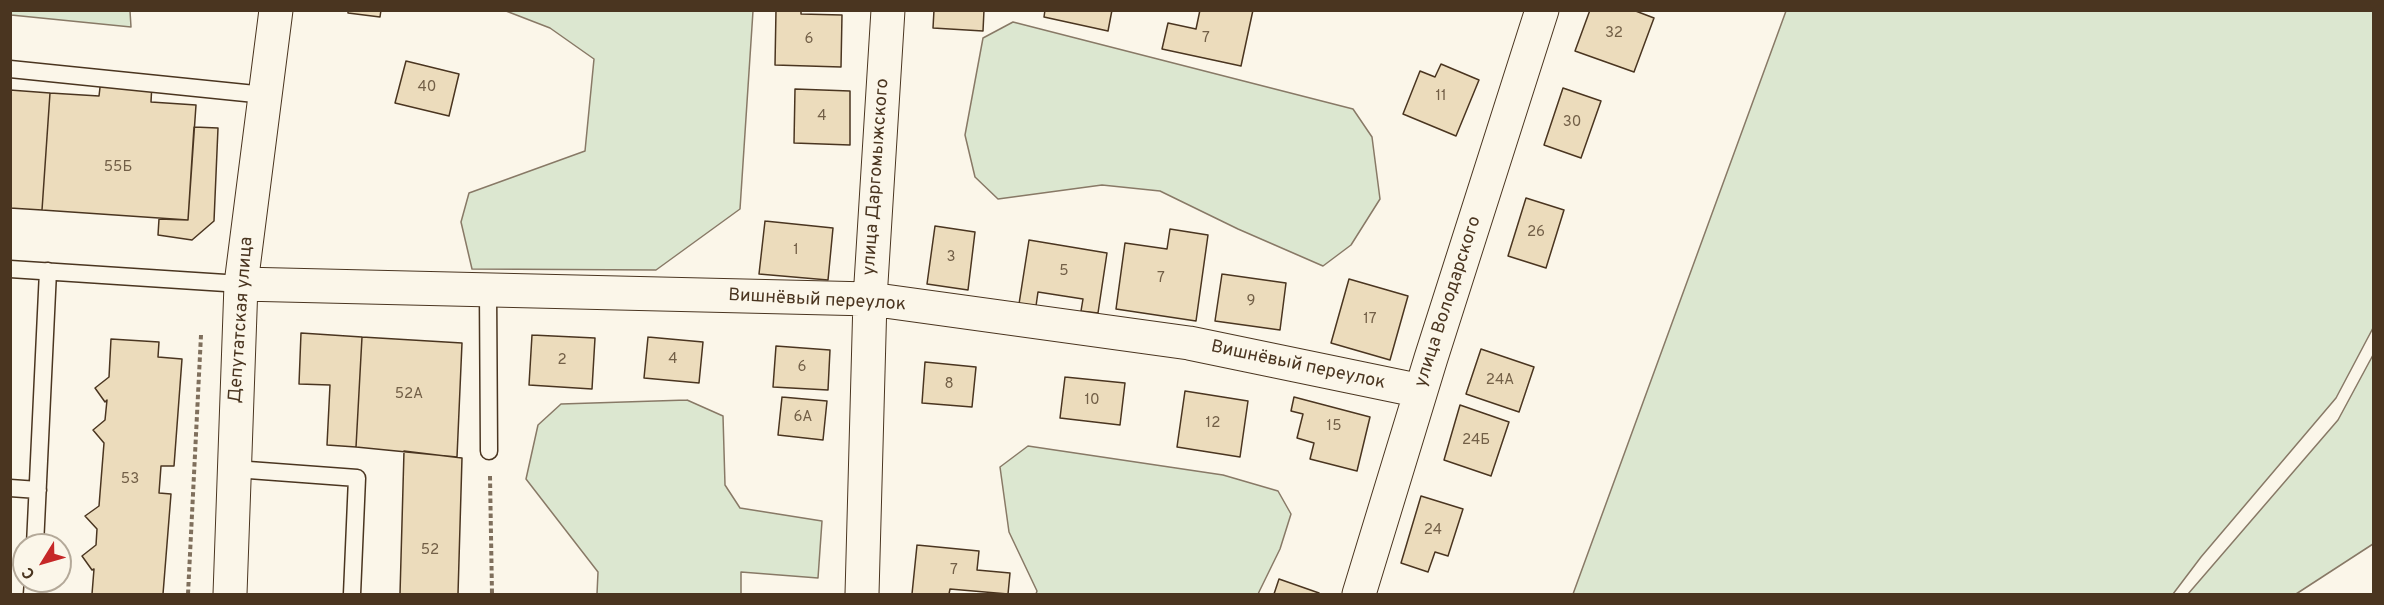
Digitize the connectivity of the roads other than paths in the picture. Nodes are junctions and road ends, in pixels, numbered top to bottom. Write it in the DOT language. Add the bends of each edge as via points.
graph roads {
  1 [pos="276,10"];
  2 [pos="888,10"];
  3 [pos="1542,10"];
  4 [pos="10,69"];
  5 [pos="265,95"];
  6 [pos="10,268"];
  7 [pos="48,271"];
  8 [pos="241,284"];
  9 [pos="488,290"];
  10 [pos="870,299"];
  11 [pos="1421,391"];
  12 [pos="489,451"];
  13 [pos="235,469"];
  14 [pos="10,488"];
  15 [pos="38,490"];
  16 [pos="36,533"];
  17 [pos="230,594"];
  18 [pos="352,594"];
  19 [pos="861,594"];
  20 [pos="1359,594"];
  1 -- 5 [label="street, Депутатская улица"];
  2 -- 10 [label="street, улица Даргомыжского"];
  3 -- 11 [label="street, улица Володарского"];
  4 -- 5 [label="lane"];
  5 -- 8 [label="street, Депутатская улица"];
  6 -- 7 [label="lane"];
  7 -- 8 [label="lane"];
  7 -- 15 [label="lane"];
  8 -- 9 [label="street, Вишнёвый переулок"];
  8 -- 13 [label="street, Депутатская улица"];
  9 -- 10 [label="street, Вишнёвый переулок"];
  9 -- 12 [label="lane"];
  10 -- 11 [label="street, Вишнёвый переулок" via="1189,343"];
  10 -- 19 [label="street, улица Даргомыжского"];
  11 -- 20 [label="street, улица Володарского"];
  13 -- 17 [label="street, Депутатская улица"];
  13 -- 18 [label="lane" via="357,478"];
  14 -- 15 [label="lane"];
  15 -- 16 [label="lane"];
}
